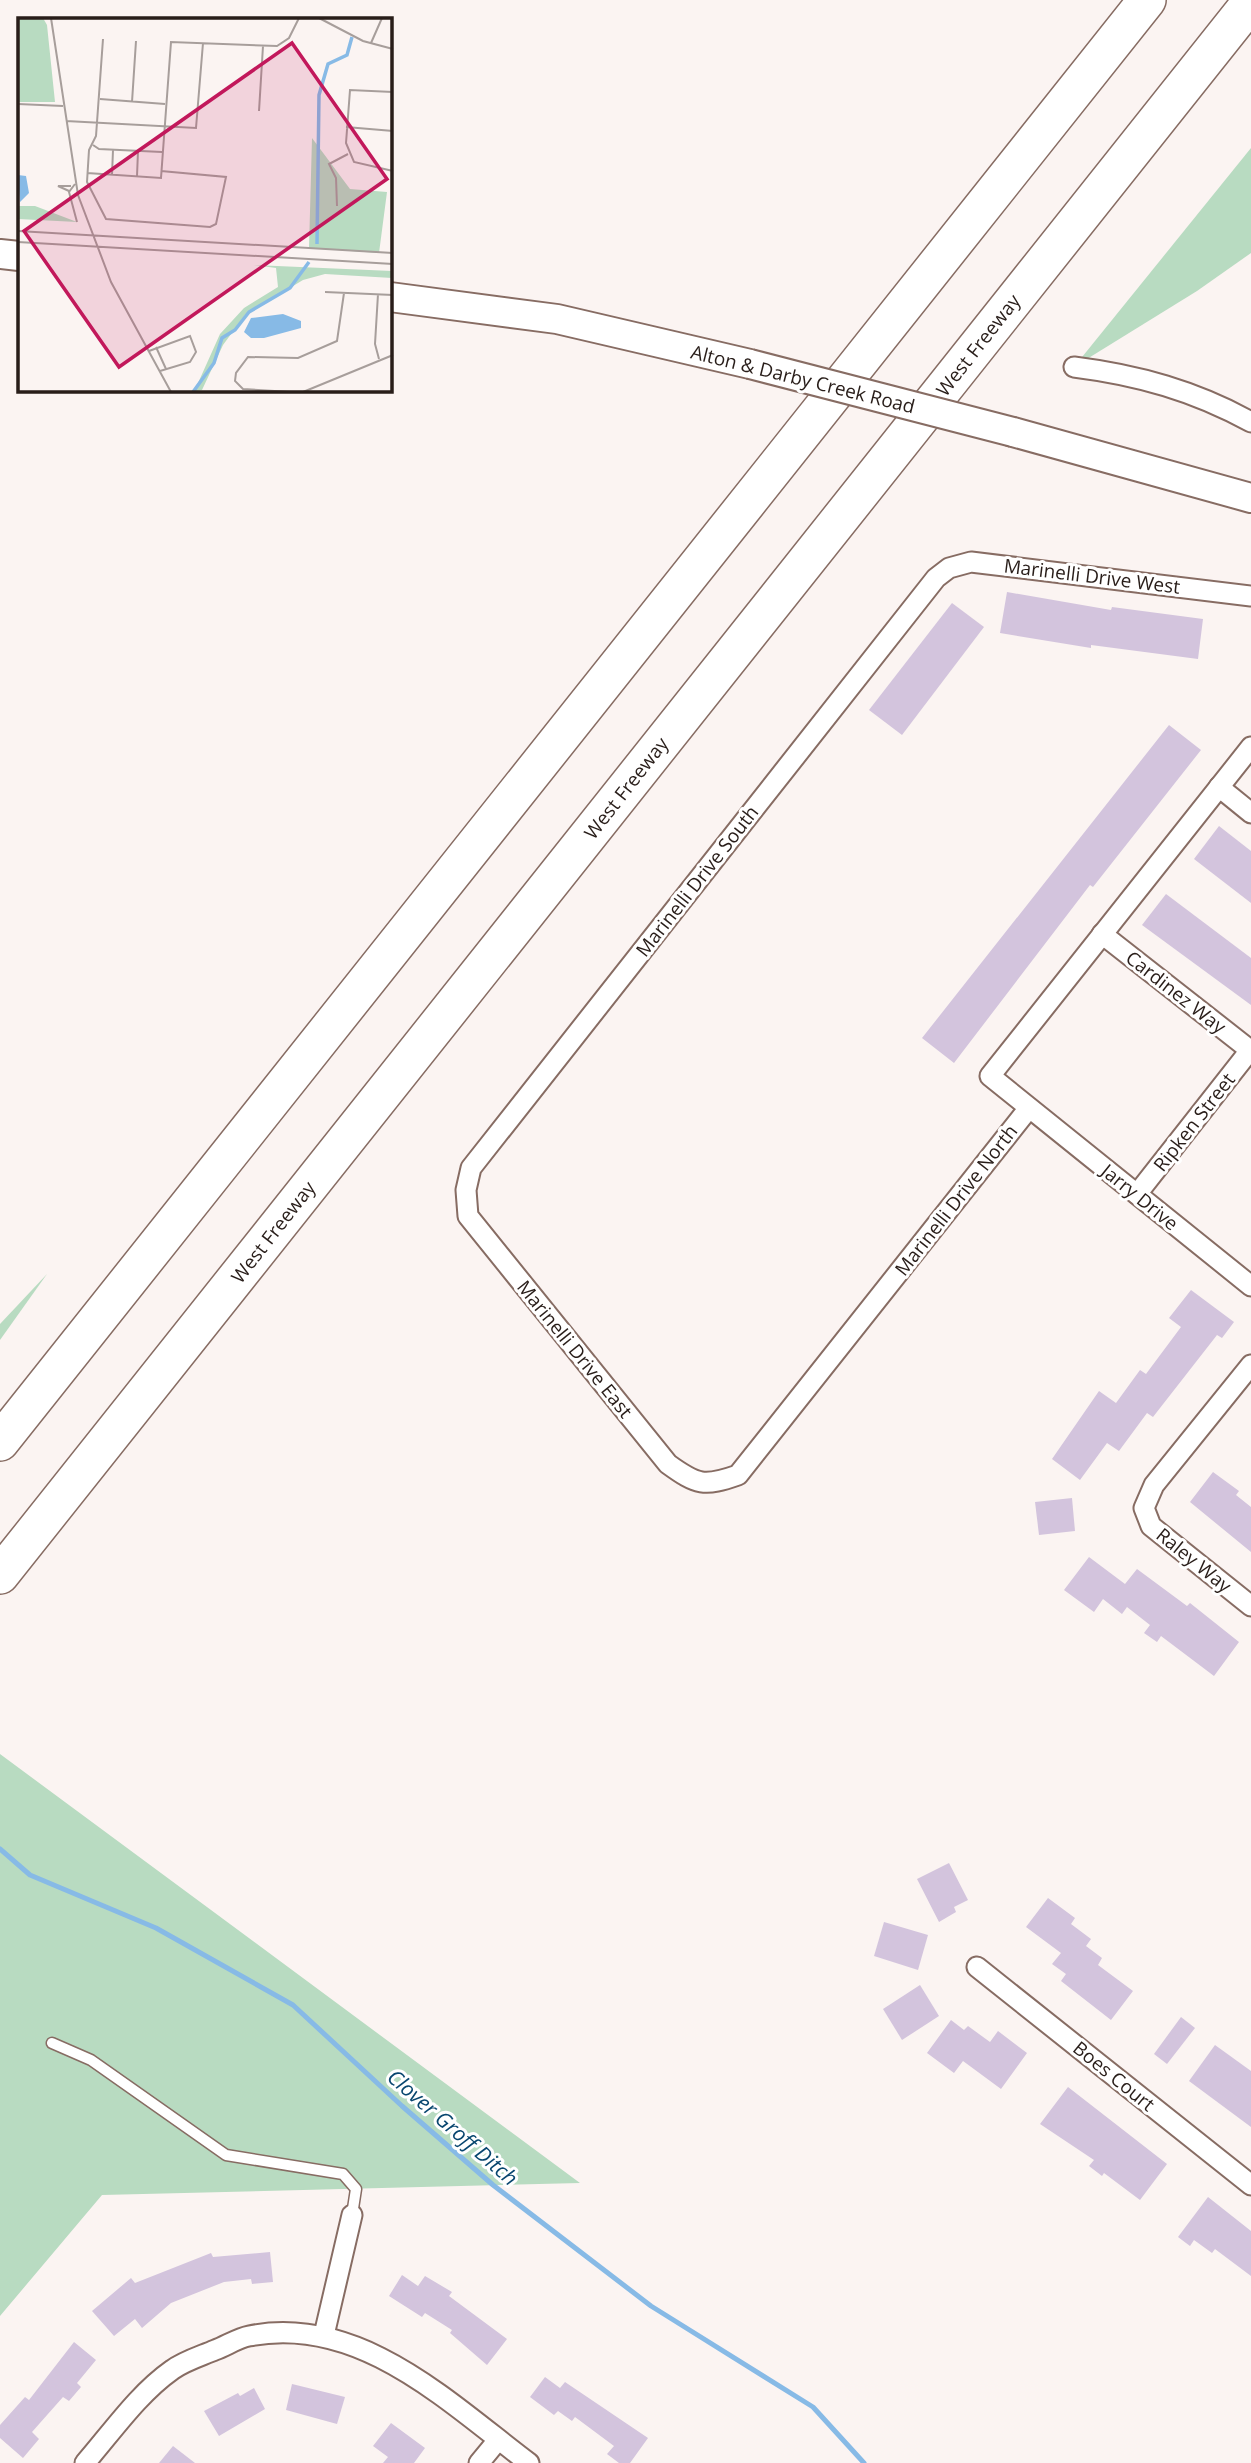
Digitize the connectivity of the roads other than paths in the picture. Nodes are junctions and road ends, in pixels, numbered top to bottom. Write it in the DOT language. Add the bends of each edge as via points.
graph roads {
  1 [pos="1147,0"];
  2 [pos="1251,2"];
  3 [pos="0,254"];
  4 [pos="18,256"];
  5 [pos="392,297"];
  6 [pos="1074,367"];
  7 [pos="1251,422"];
  8 [pos="1251,498"];
  9 [pos="936,578"];
  10 [pos="1251,596"];
  11 [pos="1251,747"];
  12 [pos="1219,787"];
  13 [pos="1251,813"];
  14 [pos="1102,934"];
  15 [pos="1251,1049"];
  16 [pos="1029,1108"];
  17 [pos="466,1189"];
  18 [pos="1137,1194"];
  19 [pos="1251,1286"];
  20 [pos="1251,1365"];
  21 [pos="0,1442"];
  22 [pos="712,1485"];
  23 [pos="0,1575"];
  24 [pos="1251,1606"];
  25 [pos="977,1967"];
  26 [pos="52,2043"];
  27 [pos="1251,2185"];
  28 [pos="352,2215"];
  29 [pos="324,2335"];
  30 [pos="498,2440"];
  31 [pos="85,2463"];
  32 [pos="479,2463"];
  33 [pos="529,2463"];
  1 -- 21 [label="highway"];
  2 -- 23 [label="highway, West Freeway"];
  3 -- 4 [label="main road"];
  5 -- 8 [label="main road, Alton & Darby Creek Road, bridge" via="557,319 750,364"];
  6 -- 7 [label="street" via="1147,378"];
  9 -- 10 [label="street, Marinelli Drive West" via="949,568 971,562"];
  9 -- 17 [label="street, Marinelli Drive South" via="471,1168"];
  11 -- 12 [label="street, Marinelli Drive North"];
  12 -- 13 [label="street"];
  12 -- 14 [label="street, Marinelli Drive North"];
  14 -- 15 [label="street, Cardinez Way"];
  14 -- 16 [label="street, Marinelli Drive North" via="989,1076"];
  15 -- 18 [label="street, Ripken Street"];
  16 -- 18 [label="street, Jarry Drive"];
  16 -- 22 [label="street, Marinelli Drive North" via="738,1475"];
  17 -- 22 [label="street, Marinelli Drive East" via="468,1216 668,1464 691,1480"];
  18 -- 19 [label="street, Jarry Drive"];
  20 -- 24 [label="street, Raley Way" via="1154,1485 1144,1508 1151,1526"];
  25 -- 27 [label="street, Boes Court"];
  26 -- 28 [label="lane" via="91,2060 226,2155 343,2174 356,2189"];
  28 -- 29 [label="street"];
  29 -- 30 [label="street" via="399,2367"];
  29 -- 31 [label="street" via="248,2336 172,2369"];
  30 -- 32 [label="street"];
  30 -- 33 [label="street"];
}
